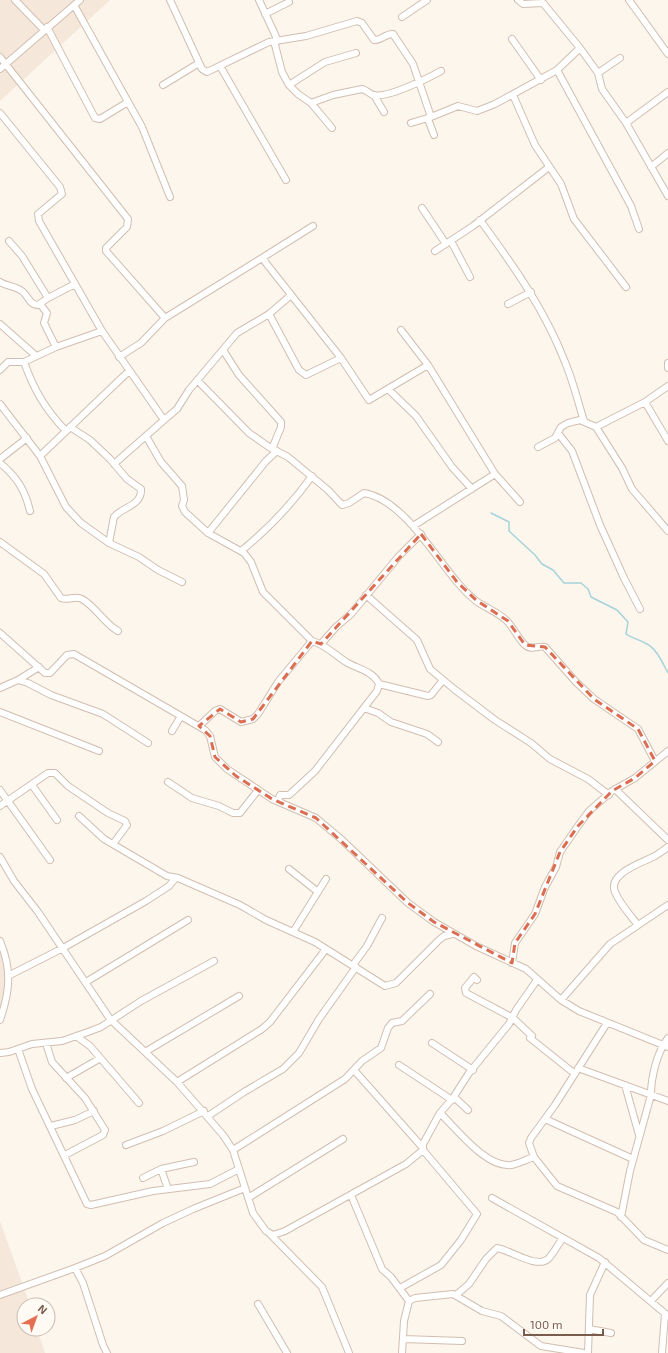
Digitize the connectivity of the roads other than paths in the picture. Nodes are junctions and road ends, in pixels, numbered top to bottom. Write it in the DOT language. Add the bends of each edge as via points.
graph roads {
  1 [pos="15,0"];
  2 [pos="80,0"];
  3 [pos="170,0"];
  4 [pos="259,0"];
  5 [pos="427,0"];
  6 [pos="518,0"];
  7 [pos="630,0"];
  8 [pos="289,2"];
  9 [pos="74,5"];
  10 [pos="265,14"];
  11 [pos="402,17"];
  12 [pos="46,29"];
  13 [pos="512,39"];
  14 [pos="276,41"];
  15 [pos="665,44"];
  16 [pos="580,48"];
  17 [pos="356,53"];
  18 [pos="668,54"];
  19 [pos="0,57"];
  20 [pos="620,58"];
  21 [pos="6,63"];
  22 [pos="199,63"];
  23 [pos="220,66"];
  24 [pos="0,68"];
  25 [pos="557,70"];
  26 [pos="441,71"];
  27 [pos="598,73"];
  28 [pos="541,80"];
  29 [pos="420,83"];
  30 [pos="163,85"];
  31 [pos="289,85"];
  32 [pos="668,92"];
  33 [pos="374,95"];
  34 [pos="513,95"];
  35 [pos="128,102"];
  36 [pos="311,103"];
  37 [pos="384,112"];
  38 [pos="0,113"];
  39 [pos="430,118"];
  40 [pos="626,123"];
  41 [pos="411,124"];
  42 [pos="332,128"];
  43 [pos="434,135"];
  44 [pos="668,153"];
  45 [pos="549,167"];
  46 [pos="651,167"];
  47 [pos="286,180"];
  48 [pos="170,196"];
  49 [pos="668,196"];
  50 [pos="422,208"];
  51 [pos="480,220"];
  52 [pos="313,226"];
  53 [pos="639,229"];
  54 [pos="9,241"];
  55 [pos="449,243"];
  56 [pos="436,251"];
  57 [pos="262,258"];
  58 [pos="470,277"];
  59 [pos="0,282"];
  60 [pos="75,284"];
  61 [pos="626,287"];
  62 [pos="531,292"];
  63 [pos="290,296"];
  64 [pos="48,298"];
  65 [pos="40,304"];
  66 [pos="508,304"];
  67 [pos="269,314"];
  68 [pos="165,318"];
  69 [pos="0,324"];
  70 [pos="401,330"];
  71 [pos="102,331"];
  72 [pos="56,347"];
  73 [pos="223,350"];
  74 [pos="35,355"];
  75 [pos="120,357"];
  76 [pos="341,358"];
  77 [pos="24,362"];
  78 [pos="668,362"];
  79 [pos="428,365"];
  80 [pos="668,368"];
  81 [pos="0,370"];
  82 [pos="129,371"];
  83 [pos="197,380"];
  84 [pos="668,386"];
  85 [pos="388,389"];
  86 [pos="645,402"];
  87 [pos="0,404"];
  88 [pos="164,420"];
  89 [pos="584,421"];
  90 [pos="596,427"];
  91 [pos="68,429"];
  92 [pos="558,433"];
  93 [pos="146,436"];
  94 [pos="27,438"];
  95 [pos="668,441"];
  96 [pos="538,447"];
  97 [pos="275,450"];
  98 [pos="40,456"];
  99 [pos="0,459"];
  100 [pos="0,463"];
  101 [pos="114,464"];
  102 [pos="495,474"];
  103 [pos="312,476"];
  104 [pos="472,489"];
  105 [pos="520,502"];
  106 [pos="30,511"];
  107 [pos="413,526"];
  108 [pos="668,531"];
  109 [pos="208,533"];
  110 [pos="421,534"];
  111 [pos="0,542"];
  112 [pos="109,543"];
  113 [pos="241,551"];
  114 [pos="182,582"];
  115 [pos="366,595"];
  116 [pos="640,609"];
  117 [pos="118,631"];
  118 [pos="0,633"];
  119 [pos="312,641"];
  120 [pos="321,644"];
  121 [pos="39,667"];
  122 [pos="18,680"];
  123 [pos="443,680"];
  124 [pos="379,684"];
  125 [pos="0,688"];
  126 [pos="364,708"];
  127 [pos="0,712"];
  128 [pos="181,716"];
  129 [pos="199,726"];
  130 [pos="172,730"];
  131 [pos="438,742"];
  132 [pos="148,743"];
  133 [pos="99,751"];
  134 [pos="668,751"];
  135 [pos="655,761"];
  136 [pos="168,782"];
  137 [pos="32,785"];
  138 [pos="615,789"];
  139 [pos="0,790"];
  140 [pos="258,790"];
  141 [pos="609,795"];
  142 [pos="8,800"];
  143 [pos="278,801"];
  144 [pos="0,806"];
  145 [pos="79,816"];
  146 [pos="57,820"];
  147 [pos="668,840"];
  148 [pos="113,844"];
  149 [pos="668,847"];
  150 [pos="0,858"];
  151 [pos="50,860"];
  152 [pos="289,869"];
  153 [pos="175,879"];
  154 [pos="326,879"];
  155 [pos="318,892"];
  156 [pos="666,907"];
  157 [pos="668,914"];
  158 [pos="382,918"];
  159 [pos="188,920"];
  160 [pos="638,925"];
  161 [pos="446,928"];
  162 [pos="293,932"];
  163 [pos="452,934"];
  164 [pos="444,936"];
  165 [pos="0,941"];
  166 [pos="63,948"];
  167 [pos="326,949"];
  168 [pos="214,961"];
  169 [pos="512,963"];
  170 [pos="354,966"];
  171 [pos="8,976"];
  172 [pos="477,980"];
  173 [pos="537,980"];
  174 [pos="86,982"];
  175 [pos="430,994"];
  176 [pos="239,996"];
  177 [pos="561,1000"];
  178 [pos="1,1011"];
  179 [pos="513,1018"];
  180 [pos="110,1019"];
  181 [pos="0,1020"];
  182 [pos="607,1023"];
  183 [pos="76,1036"];
  184 [pos="668,1038"];
  185 [pos="46,1043"];
  186 [pos="432,1043"];
  187 [pos="665,1046"];
  188 [pos="18,1050"];
  189 [pos="145,1052"];
  190 [pos="0,1053"];
  191 [pos="99,1059"];
  192 [pos="399,1065"];
  193 [pos="354,1070"];
  194 [pos="472,1070"];
  195 [pos="577,1071"];
  196 [pos="66,1078"];
  197 [pos="178,1082"];
  198 [pos="625,1085"];
  199 [pos="651,1095"];
  200 [pos="453,1099"];
  201 [pos="668,1101"];
  202 [pos="139,1103"];
  203 [pos="468,1110"];
  204 [pos="94,1112"];
  205 [pos="440,1113"];
  206 [pos="206,1114"];
  207 [pos="545,1119"];
  208 [pos="51,1126"];
  209 [pos="639,1134"];
  210 [pos="343,1140"];
  211 [pos="126,1145"];
  212 [pos="423,1149"];
  213 [pos="233,1150"];
  214 [pos="65,1155"];
  215 [pos="534,1157"];
  216 [pos="633,1159"];
  217 [pos="194,1162"];
  218 [pos="161,1169"];
  219 [pos="239,1169"];
  220 [pos="143,1178"];
  221 [pos="245,1188"];
  222 [pos="168,1189"];
  223 [pos="351,1195"];
  224 [pos="248,1198"];
  225 [pos="492,1198"];
  226 [pos="622,1217"];
  227 [pos="270,1234"];
  228 [pos="563,1238"];
  229 [pos="668,1250"];
  230 [pos="605,1262"];
  231 [pos="75,1268"];
  232 [pos="668,1284"];
  233 [pos="400,1288"];
  234 [pos="0,1295"];
  235 [pos="456,1295"];
  236 [pos="409,1301"];
  237 [pos="651,1301"];
  238 [pos="258,1304"];
  239 [pos="666,1315"];
  240 [pos="589,1329"];
  241 [pos="611,1333"];
  242 [pos="403,1339"];
  243 [pos="462,1341"];
  244 [pos="107,1353"];
  245 [pos="287,1353"];
  246 [pos="349,1353"];
  247 [pos="402,1353"];
  248 [pos="584,1353"];
  249 [pos="588,1353"];
  250 [pos="662,1353"];
  1 -- 12 [label="street"];
  2 -- 9 [label="street"];
  3 -- 22 [label="street"];
  4 -- 10 [label="street"];
  5 -- 11 [label="street"];
  6 -- 16 [label="street" via="523,4 542,3"];
  7 -- 15 [label="street"];
  8 -- 10 [label="street"];
  9 -- 12 [label="street"];
  9 -- 35 [label="street"];
  10 -- 14 [label="street"];
  12 -- 21 [label="street"];
  12 -- 35 [label="street" via="95,118 100,119"];
  13 -- 28 [label="street"];
  14 -- 23 [label="street" via="263,44"];
  14 -- 29 [label="street" via="306,36 357,21 362,23 374,40 393,34 413,64"];
  14 -- 31 [label="street" via="282,72"];
  15 -- 18 [label="street"];
  16 -- 25 [label="street"];
  16 -- 27 [label="street"];
  17 -- 31 [label="street" via="325,62"];
  19 -- 21 [label="street"];
  20 -- 27 [label="street"];
  21 -- 24 [label="street"];
  21 -- 68 [label="street" via="128,219 127,227 106,251"];
  22 -- 23 [label="street" via="207,72"];
  22 -- 30 [label="street"];
  23 -- 47 [label="street"];
  25 -- 28 [label="street"];
  25 -- 53 [label="street" via="630,206"];
  26 -- 29 [label="street"];
  27 -- 40 [label="street" via="602,89"];
  28 -- 34 [label="street"];
  29 -- 33 [label="street"];
  29 -- 39 [label="street"];
  31 -- 36 [label="street"];
  32 -- 40 [label="street"];
  33 -- 36 [label="street" via="362,88"];
  33 -- 37 [label="street"];
  34 -- 39 [label="street" via="477,110 458,106"];
  34 -- 45 [label="street" via="535,145"];
  35 -- 48 [label="street" via="142,127"];
  36 -- 42 [label="street"];
  38 -- 60 [label="street" via="62,190 62,194 42,210 38,217"];
  39 -- 41 [label="street"];
  39 -- 43 [label="street"];
  40 -- 46 [label="street"];
  44 -- 46 [label="street"];
  45 -- 51 [label="street"];
  45 -- 61 [label="street" via="561,184 574,219"];
  46 -- 49 [label="street"];
  50 -- 55 [label="street"];
  51 -- 55 [label="street"];
  51 -- 62 [label="street"];
  52 -- 57 [label="street"];
  54 -- 64 [label="street" via="22,256"];
  55 -- 56 [label="street"];
  55 -- 58 [label="street"];
  57 -- 63 [label="street"];
  57 -- 68 [label="street"];
  59 -- 65 [label="street" via="24,292 34,305"];
  60 -- 64 [label="street"];
  60 -- 71 [label="street"];
  62 -- 66 [label="street"];
  62 -- 89 [label="street" via="566,363"];
  63 -- 67 [label="street"];
  63 -- 76 [label="street"];
  64 -- 65 [label="street"];
  65 -- 72 [label="street" via="47,313 44,323"];
  67 -- 73 [label="street" via="238,332"];
  67 -- 76 [label="street" via="299,370 306,375"];
  68 -- 75 [label="street" via="141,343"];
  69 -- 74 [label="street"];
  70 -- 79 [label="street"];
  71 -- 72 [label="street"];
  71 -- 75 [label="street"];
  72 -- 74 [label="street"];
  73 -- 83 [label="street"];
  73 -- 97 [label="street" via="239,375 281,422"];
  74 -- 77 [label="street"];
  75 -- 82 [label="street"];
  76 -- 85 [label="street" via="369,400"];
  77 -- 81 [label="street" via="8,362"];
  77 -- 91 [label="street" via="35,391 53,417"];
  78 -- 80 [label="street"];
  79 -- 85 [label="street"];
  79 -- 102 [label="street"];
  82 -- 88 [label="street"];
  82 -- 91 [label="street"];
  83 -- 88 [label="street" via="177,410"];
  83 -- 97 [label="street" via="249,432"];
  84 -- 86 [label="street"];
  85 -- 104 [label="street" via="416,416 452,467"];
  86 -- 90 [label="street"];
  86 -- 95 [label="street"];
  87 -- 94 [label="street"];
  88 -- 93 [label="street"];
  89 -- 90 [label="street"];
  89 -- 92 [label="street" via="568,423 561,427"];
  90 -- 108 [label="street" via="632,489"];
  91 -- 98 [label="street"];
  91 -- 101 [label="street" via="90,440"];
  92 -- 96 [label="street" via="551,441"];
  92 -- 116 [label="street" via="572,451 600,525"];
  93 -- 101 [label="street"];
  93 -- 109 [label="street" via="161,462 182,486 183,509"];
  94 -- 98 [label="street"];
  94 -- 99 [label="street"];
  97 -- 103 [label="street"];
  97 -- 109 [label="street"];
  98 -- 112 [label="street" via="66,507 81,523"];
  100 -- 106 [label="street" via="18,481 26,494"];
  101 -- 112 [label="street" via="124,477 142,491 135,503 115,515"];
  102 -- 104 [label="street"];
  102 -- 105 [label="street"];
  103 -- 107 [label="street" via="342,505 349,504 364,493 375,495 388,503"];
  103 -- 113 [label="street" via="268,528"];
  104 -- 107 [label="street"];
  107 -- 110 [label="street"];
  109 -- 113 [label="street"];
  110 -- 115 [label="street"];
  110 -- 135 [label="street" via="457,582 476,600 508,621 525,645 530,648 545,647 576,682 638,730"];
  111 -- 117 [label="street" via="44,574 61,598 75,597 84,600"];
  112 -- 114 [label="street"];
  113 -- 119 [label="street" via="251,562 263,592"];
  115 -- 120 [label="street"];
  115 -- 123 [label="street" via="417,640 430,669"];
  118 -- 121 [label="street"];
  119 -- 120 [label="street"];
  119 -- 129 [label="street" via="278,682 253,719 241,722 220,709"];
  120 -- 124 [label="street" via="377,678"];
  121 -- 122 [label="street"];
  121 -- 128 [label="street" via="50,673 67,655 74,654"];
  122 -- 125 [label="street"];
  122 -- 132 [label="street" via="103,714"];
  123 -- 124 [label="street" via="428,696"];
  123 -- 141 [label="street" via="550,759 592,781"];
  124 -- 126 [label="street" via="377,691"];
  126 -- 131 [label="street" via="378,713 391,722 427,734"];
  126 -- 143 [label="street" via="315,771 289,795 280,795"];
  127 -- 133 [label="street"];
  128 -- 129 [label="street"];
  128 -- 130 [label="street"];
  129 -- 140 [label="street" via="210,736 215,757 236,776"];
  134 -- 135 [label="street"];
  135 -- 138 [label="street" via="635,778"];
  136 -- 140 [label="street" via="192,798 233,813 240,813"];
  137 -- 142 [label="street"];
  137 -- 146 [label="street"];
  137 -- 148 [label="street" via="48,773 55,773 75,791 126,822 127,826"];
  138 -- 141 [label="street"];
  138 -- 147 [label="street"];
  139 -- 142 [label="street"];
  140 -- 143 [label="street"];
  141 -- 169 [label="street" via="589,811 560,852 535,914 515,943"];
  142 -- 144 [label="street"];
  142 -- 151 [label="street"];
  143 -- 161 [label="street" via="316,818 408,903"];
  145 -- 148 [label="street"];
  148 -- 153 [label="street"];
  149 -- 160 [label="street" via="625,872 614,883 614,892"];
  150 -- 166 [label="street"];
  152 -- 155 [label="street"];
  153 -- 162 [label="street" via="178,878 240,905"];
  153 -- 166 [label="street" via="170,886 146,902"];
  154 -- 155 [label="street"];
  155 -- 162 [label="street"];
  156 -- 157 [label="street"];
  156 -- 160 [label="street"];
  158 -- 170 [label="street"];
  159 -- 174 [label="street"];
  160 -- 177 [label="street" via="606,948"];
  161 -- 163 [label="street"];
  161 -- 164 [label="street"];
  162 -- 167 [label="street"];
  163 -- 164 [label="street"];
  163 -- 169 [label="street"];
  164 -- 170 [label="street" via="396,983 388,986 381,985"];
  165 -- 171 [label="street" via="6,958"];
  166 -- 171 [label="street"];
  166 -- 174 [label="street"];
  167 -- 170 [label="street"];
  167 -- 197 [label="street" via="270,1022"];
  168 -- 180 [label="street"];
  169 -- 173 [label="street" via="535,975"];
  170 -- 206 [label="street" via="300,1052 283,1069"];
  171 -- 178 [label="street" via="8,995"];
  172 -- 179 [label="street" via="474,977 465,988 466,993"];
  173 -- 177 [label="street"];
  173 -- 179 [label="street"];
  174 -- 180 [label="street"];
  175 -- 193 [label="street" via="402,1021 392,1023 381,1048 362,1060"];
  176 -- 189 [label="street"];
  177 -- 182 [label="street" via="586,1015"];
  178 -- 181 [label="street"];
  179 -- 194 [label="street"];
  179 -- 195 [label="street" via="532,1036 530,1038"];
  180 -- 183 [label="street" via="101,1026"];
  180 -- 189 [label="street"];
  182 -- 187 [label="street"];
  182 -- 195 [label="street"];
  183 -- 185 [label="street"];
  183 -- 191 [label="street" via="90,1046"];
  184 -- 187 [label="street"];
  185 -- 188 [label="street" via="32,1044"];
  185 -- 196 [label="street" via="52,1062"];
  186 -- 194 [label="street"];
  187 -- 199 [label="street" via="651,1085"];
  188 -- 190 [label="street"];
  188 -- 208 [label="street" via="32,1089"];
  189 -- 197 [label="street"];
  191 -- 196 [label="street"];
  191 -- 202 [label="street"];
  192 -- 200 [label="street"];
  193 -- 212 [label="street"];
  193 -- 213 [label="street" via="345,1079"];
  194 -- 200 [label="street"];
  195 -- 198 [label="street"];
  195 -- 207 [label="street"];
  196 -- 204 [label="street"];
  197 -- 206 [label="street"];
  198 -- 199 [label="street"];
  198 -- 209 [label="street"];
  199 -- 201 [label="street"];
  199 -- 209 [label="street"];
  200 -- 203 [label="street"];
  200 -- 205 [label="street"];
  204 -- 208 [label="street"];
  204 -- 214 [label="street" via="105,1130 103,1135"];
  205 -- 212 [label="street"];
  205 -- 215 [label="street" via="478,1152 496,1162 511,1165"];
  206 -- 211 [label="street"];
  206 -- 213 [label="street"];
  207 -- 215 [label="street" via="529,1143"];
  207 -- 216 [label="street"];
  208 -- 214 [label="street"];
  209 -- 216 [label="street"];
  210 -- 224 [label="street"];
  212 -- 223 [label="street" via="406,1164"];
  212 -- 233 [label="street" via="477,1214 441,1265"];
  213 -- 219 [label="street"];
  214 -- 222 [label="street" via="87,1204"];
  215 -- 226 [label="street" via="557,1186 610,1208"];
  216 -- 226 [label="street"];
  217 -- 218 [label="street"];
  218 -- 220 [label="street"];
  218 -- 222 [label="street"];
  219 -- 221 [label="street"];
  219 -- 222 [label="street" via="210,1184"];
  221 -- 224 [label="street"];
  221 -- 231 [label="street" via="193,1209 105,1256"];
  223 -- 227 [label="street" via="285,1231"];
  223 -- 233 [label="street" via="382,1269"];
  224 -- 227 [label="street" via="253,1213"];
  225 -- 228 [label="street"];
  226 -- 229 [label="street" via="644,1240"];
  227 -- 246 [label="street" via="322,1287"];
  228 -- 230 [label="street"];
  228 -- 235 [label="street" via="548,1260 542,1262 532,1261 497,1248 469,1284"];
  230 -- 237 [label="street"];
  230 -- 240 [label="street" via="590,1295"];
  231 -- 234 [label="street"];
  231 -- 244 [label="street" via="83,1283"];
  232 -- 237 [label="street"];
  233 -- 236 [label="street"];
  235 -- 236 [label="street" via="415,1298"];
  235 -- 248 [label="street" via="482,1311 501,1316 541,1346"];
  236 -- 242 [label="street"];
  237 -- 239 [label="street"];
  238 -- 245 [label="street"];
  239 -- 250 [label="street"];
  240 -- 241 [label="street"];
  240 -- 249 [label="street"];
  242 -- 243 [label="street"];
  242 -- 247 [label="street"];
}
